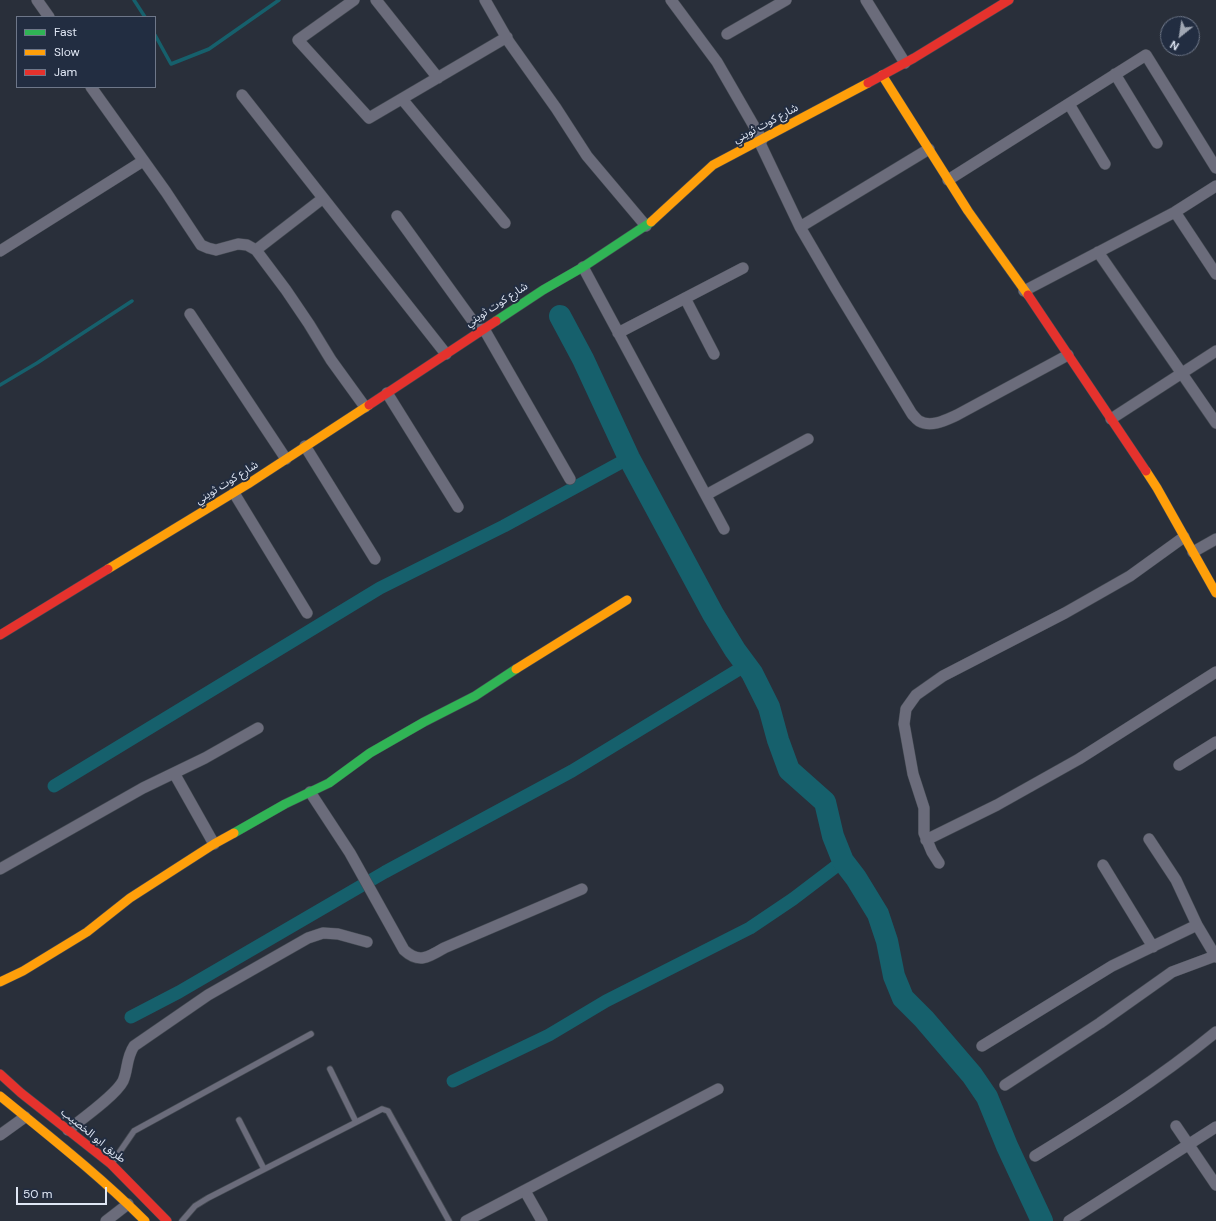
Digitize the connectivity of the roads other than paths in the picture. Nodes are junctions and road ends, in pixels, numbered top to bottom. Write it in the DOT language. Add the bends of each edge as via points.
graph roads {
  1 [pos="37,0"];
  2 [pos="354,0"];
  3 [pos="376,0"];
  4 [pos="485,0"];
  5 [pos="671,0"];
  6 [pos="786,0"];
  7 [pos="866,0"];
  8 [pos="1009,0"];
  9 [pos="48,16"];
  10 [pos="727,34"];
  11 [pos="507,37"];
  12 [pos="905,63"];
  13 [pos="1115,74"];
  14 [pos="882,75"];
  15 [pos="438,78"];
  16 [pos="92,88"];
  17 [pos="242,95"];
  18 [pos="402,99"];
  19 [pos="1069,104"];
  20 [pos="760,140"];
  21 [pos="1157,143"];
  22 [pos="929,149"];
  23 [pos="143,161"];
  24 [pos="1106,164"];
  25 [pos="1216,168"];
  26 [pos="948,180"];
  27 [pos="1216,186"];
  28 [pos="322,199"];
  29 [pos="1175,212"];
  30 [pos="396,216"];
  31 [pos="505,223"];
  32 [pos="646,226"];
  33 [pos="800,227"];
  34 [pos="256,250"];
  35 [pos="0,251"];
  36 [pos="1098,252"];
  37 [pos="582,267"];
  38 [pos="743,268"];
  39 [pos="1216,274"];
  40 [pos="1024,291"];
  41 [pos="685,298"];
  42 [pos="190,314"];
  43 [pos="482,330"];
  44 [pos="618,333"];
  45 [pos="1216,351"];
  46 [pos="446,354"];
  47 [pos="714,354"];
  48 [pos="1068,354"];
  49 [pos="1182,374"];
  50 [pos="387,393"];
  51 [pos="365,407"];
  52 [pos="1111,419"];
  53 [pos="1216,423"];
  54 [pos="808,439"];
  55 [pos="305,446"];
  56 [pos="286,459"];
  57 [pos="570,479"];
  58 [pos="234,493"];
  59 [pos="706,495"];
  60 [pos="458,507"];
  61 [pos="724,528"];
  62 [pos="1184,537"];
  63 [pos="1216,539"];
  64 [pos="1193,552"];
  65 [pos="375,559"];
  66 [pos="1216,594"];
  67 [pos="627,600"];
  68 [pos="307,613"];
  69 [pos="0,634"];
  70 [pos="1216,672"];
  71 [pos="258,728"];
  72 [pos="1216,742"];
  73 [pos="1179,765"];
  74 [pos="174,773"];
  75 [pos="310,792"];
  76 [pos="1149,839"];
  77 [pos="926,840"];
  78 [pos="214,844"];
  79 [pos="938,863"];
  80 [pos="1103,865"];
  81 [pos="0,869"];
  82 [pos="582,889"];
  83 [pos="1197,926"];
  84 [pos="367,942"];
  85 [pos="1153,947"];
  86 [pos="1216,956"];
  87 [pos="0,982"];
  88 [pos="1216,1032"];
  89 [pos="311,1034"];
  90 [pos="982,1046"];
  91 [pos="330,1069"];
  92 [pos="0,1074"];
  93 [pos="1005,1085"];
  94 [pos="718,1089"];
  95 [pos="0,1096"];
  96 [pos="24,1116"];
  97 [pos="239,1120"];
  98 [pos="356,1122"];
  99 [pos="1176,1126"];
  100 [pos="1216,1127"];
  101 [pos="68,1130"];
  102 [pos="0,1134"];
  103 [pos="1189,1144"];
  104 [pos="89,1147"];
  105 [pos="1035,1156"];
  106 [pos="78,1160"];
  107 [pos="111,1164"];
  108 [pos="264,1169"];
  109 [pos="1216,1185"];
  110 [pos="524,1191"];
  111 [pos="128,1204"];
  112 [pos="106,1221"];
  113 [pos="145,1221"];
  114 [pos="167,1221"];
  115 [pos="182,1221"];
  116 [pos="449,1221"];
  117 [pos="466,1221"];
  118 [pos="542,1221"];
  119 [pos="1069,1221"];
  1 -- 9 [label="street"];
  2 -- 18 [label="street" via="298,40 369,118"];
  3 -- 15 [label="street"];
  4 -- 11 [label="street"];
  5 -- 20 [label="street" via="717,62"];
  6 -- 10 [label="street"];
  7 -- 12 [label="street"];
  8 -- 12 [label="main road, شارع كوت ثويني"];
  11 -- 15 [label="street"];
  11 -- 32 [label="street" via="587,156"];
  12 -- 14 [label="main road, شارع كوت ثويني"];
  13 -- 19 [label="street"];
  13 -- 21 [label="street"];
  13 -- 25 [label="street" via="1146,55"];
  14 -- 20 [label="main road, شارع كوت ثويني"];
  14 -- 22 [label="main road"];
  15 -- 18 [label="street"];
  16 -- 23 [label="street"];
  17 -- 28 [label="street"];
  18 -- 31 [label="street"];
  19 -- 24 [label="street"];
  19 -- 26 [label="street"];
  20 -- 32 [label="main road, شارع كوت ثويني" via="713,166"];
  20 -- 33 [label="street"];
  22 -- 26 [label="main road"];
  22 -- 33 [label="street"];
  23 -- 34 [label="street" via="201,245 216,250 238,244"];
  23 -- 35 [label="street"];
  26 -- 40 [label="main road"];
  27 -- 29 [label="street"];
  28 -- 34 [label="street"];
  28 -- 46 [label="street"];
  29 -- 36 [label="street"];
  29 -- 39 [label="street"];
  30 -- 43 [label="street"];
  32 -- 37 [label="main road, شارع كوت ثويني"];
  33 -- 48 [label="street" via="912,414 920,421 930,423 957,415"];
  34 -- 51 [label="street"];
  36 -- 40 [label="street"];
  36 -- 49 [label="street"];
  37 -- 43 [label="main road, شارع كوت ثويني"];
  37 -- 44 [label="street"];
  38 -- 41 [label="street"];
  40 -- 48 [label="main road"];
  41 -- 44 [label="street"];
  41 -- 47 [label="street"];
  42 -- 56 [label="street"];
  43 -- 46 [label="main road, شارع كوت ثويني"];
  43 -- 57 [label="street"];
  44 -- 59 [label="street"];
  45 -- 49 [label="street"];
  46 -- 50 [label="main road, شارع كوت ثويني"];
  48 -- 52 [label="main road"];
  49 -- 52 [label="street"];
  49 -- 53 [label="street"];
  50 -- 51 [label="main road, شارع كوت ثويني"];
  50 -- 60 [label="street"];
  51 -- 55 [label="main road, شارع كوت ثويني"];
  52 -- 62 [label="main road" via="1157,488"];
  54 -- 59 [label="street"];
  55 -- 56 [label="main road, شارع كوت ثويني"];
  55 -- 65 [label="street"];
  56 -- 58 [label="main road, شارع كوت ثويني"];
  58 -- 68 [label="street"];
  58 -- 69 [label="main road, شارع كوت ثويني"];
  59 -- 61 [label="street"];
  62 -- 64 [label="main road"];
  62 -- 77 [label="street" via="1130,576 943,676 916,695 906,709 904,724 913,774 924,808"];
  63 -- 64 [label="street"];
  64 -- 66 [label="main road"];
  67 -- 75 [label="main road" via="475,696 370,753 329,783"];
  70 -- 77 [label="street" via="1079,759 997,805"];
  71 -- 74 [label="street"];
  72 -- 73 [label="street"];
  74 -- 78 [label="street"];
  74 -- 81 [label="street"];
  75 -- 78 [label="main road"];
  75 -- 82 [label="street" via="350,853 404,950 411,957 428,957"];
  76 -- 83 [label="street" via="1176,880"];
  77 -- 79 [label="street"];
  78 -- 87 [label="main road" via="130,898 87,932"];
  80 -- 85 [label="street"];
  83 -- 85 [label="street"];
  83 -- 86 [label="street"];
  84 -- 101 [label="street" via="338,934 323,933 308,938 208,995 134,1046 129,1053 124,1080 117,1090"];
  85 -- 90 [label="street" via="1112,966"];
  86 -- 93 [label="street" via="1172,972"];
  88 -- 105 [label="street" via="1186,1057 1099,1118"];
  89 -- 107 [label="lane" via="134,1132"];
  91 -- 98 [label="lane"];
  92 -- 101 [label="main road, طريق ابو الخصيب"];
  94 -- 110 [label="street"];
  95 -- 96 [label="main road"];
  96 -- 102 [label="street"];
  96 -- 106 [label="main road"];
  97 -- 108 [label="lane"];
  98 -- 108 [label="lane"];
  98 -- 116 [label="lane" via="382,1109 388,1111"];
  99 -- 103 [label="street"];
  100 -- 103 [label="street"];
  101 -- 104 [label="main road, طريق ابو الخصيب"];
  103 -- 109 [label="street"];
  103 -- 119 [label="street"];
  104 -- 106 [label="main road"];
  104 -- 107 [label="main road, طريق ابو الخصيب"];
  106 -- 111 [label="main road"];
  107 -- 114 [label="main road, طريق ابو الخصيب"];
  108 -- 115 [label="lane" via="195,1206"];
  110 -- 117 [label="street"];
  110 -- 118 [label="street"];
  111 -- 112 [label="street"];
  111 -- 113 [label="main road"];
}
